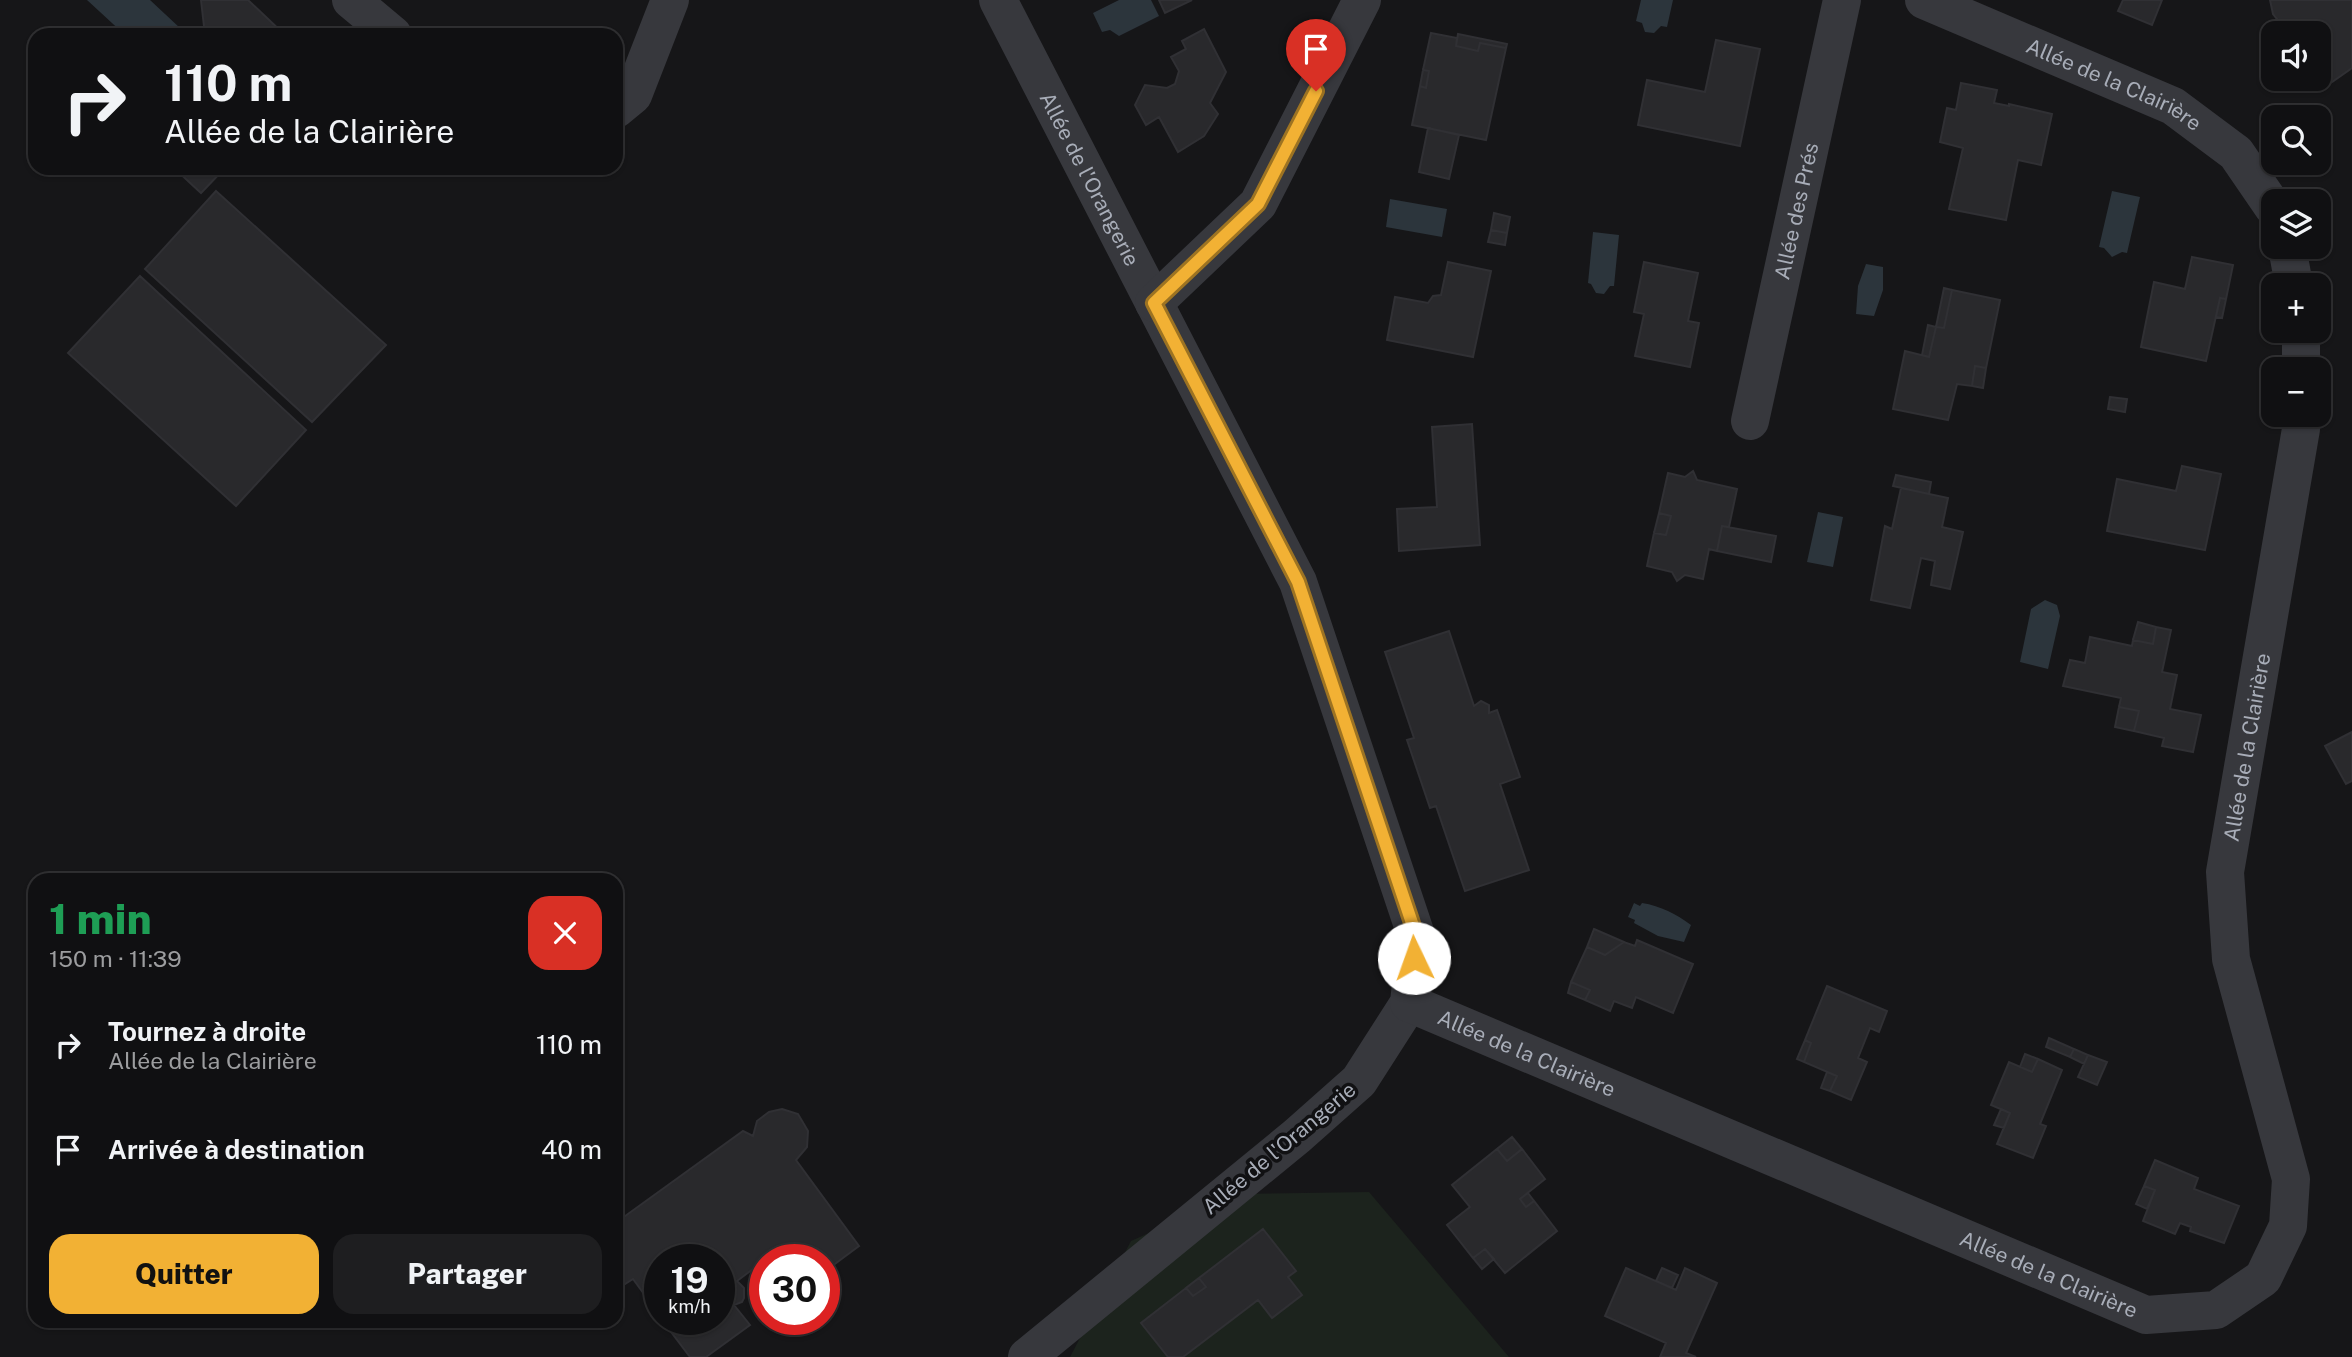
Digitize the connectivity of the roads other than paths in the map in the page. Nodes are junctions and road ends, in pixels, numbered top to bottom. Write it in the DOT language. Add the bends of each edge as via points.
graph roads {
  1 [pos="351,0"];
  2 [pos="670,0"];
  3 [pos="998,0"];
  4 [pos="1362,0"];
  5 [pos="1842,0"];
  6 [pos="1924,0"];
  7 [pos="385,28"];
  8 [pos="623,103"];
  9 [pos="2261,190"];
  10 [pos="1154,303"];
  11 [pos="1750,421"];
  12 [pos="2300,427"];
  13 [pos="1409,1003"];
  14 [pos="1027,1357"];
  1 -- 7 [label="street"];
  2 -- 8 [label="street" via="633,94"];
  3 -- 10 [label="street, Allée de l'Orangerie"];
  4 -- 10 [label="street" via="1258,204"];
  5 -- 11 [label="street, Allée des Prés"];
  6 -- 9 [label="street, Allée de la Clairière" via="2173,106 2236,153"];
  10 -- 13 [label="street, Allée de l'Orangerie" via="1298,582 1416,935"];
  12 -- 13 [label="street, Allée de la Clairière" via="2225,872 2231,959 2291,1179 2288,1226 2263,1278 2216,1310 2146,1314"];
  13 -- 14 [label="street, Allée de l'Orangerie" via="1359,1082"];
}
